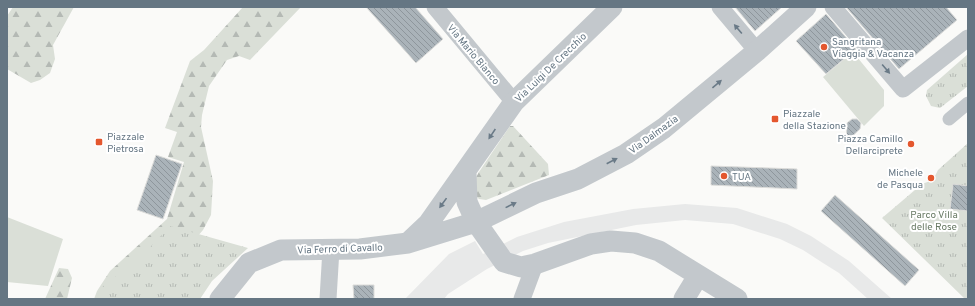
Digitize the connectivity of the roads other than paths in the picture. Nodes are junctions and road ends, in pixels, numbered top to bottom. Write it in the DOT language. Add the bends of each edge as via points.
graph roads {
  1 [pos="435,7"];
  2 [pos="720,7"];
  3 [pos="806,7"];
  4 [pos="833,7"];
  5 [pos="610,8"];
  6 [pos="968,38"];
  7 [pos="757,51"];
  8 [pos="514,102"];
  9 [pos="968,103"];
  10 [pos="949,119"];
  11 [pos="466,172"];
  12 [pos="476,222"];
  13 [pos="408,243"];
  14 [pos="331,249"];
  15 [pos="536,264"];
  16 [pos="698,276"];
  17 [pos="220,299"];
  18 [pos="328,299"];
  19 [pos="522,299"];
  20 [pos="684,299"];
  21 [pos="737,299"];
  1 -- 8 [label="street, Via Mario Bianco"];
  7 -- 2 [label="street, one-way"];
  3 -- 7 [label="street, Via Dalmazia"];
  4 -- 6 [label="street, one-way" via="903,90"];
  5 -- 8 [label="street, Via Luigi De Crecchio"];
  12 -- 7 [label="street, Via Dalmazia, one-way" via="536,193 578,178 626,154 664,128"];
  8 -- 11 [label="street, Via Luigi De Crecchio, one-way"];
  9 -- 10 [label="street"];
  11 -- 12 [label="street" via="467,202"];
  11 -- 13 [label="street, Via Luigi De Crecchio, one-way" via="428,224"];
  12 -- 13 [label="street, Via Ferro di Cavallo"];
  12 -- 15 [label="street" via="504,262 521,267"];
  13 -- 14 [label="street, Via Ferro di Cavallo" via="367,249"];
  14 -- 17 [label="street, Via Ferro di Cavallo" via="281,250 249,263"];
  14 -- 18 [label="street"];
  15 -- 16 [label="street" via="591,244 611,241 635,243 659,251"];
  15 -- 19 [label="street"];
  16 -- 20 [label="street"];
  16 -- 21 [label="street"];
}
